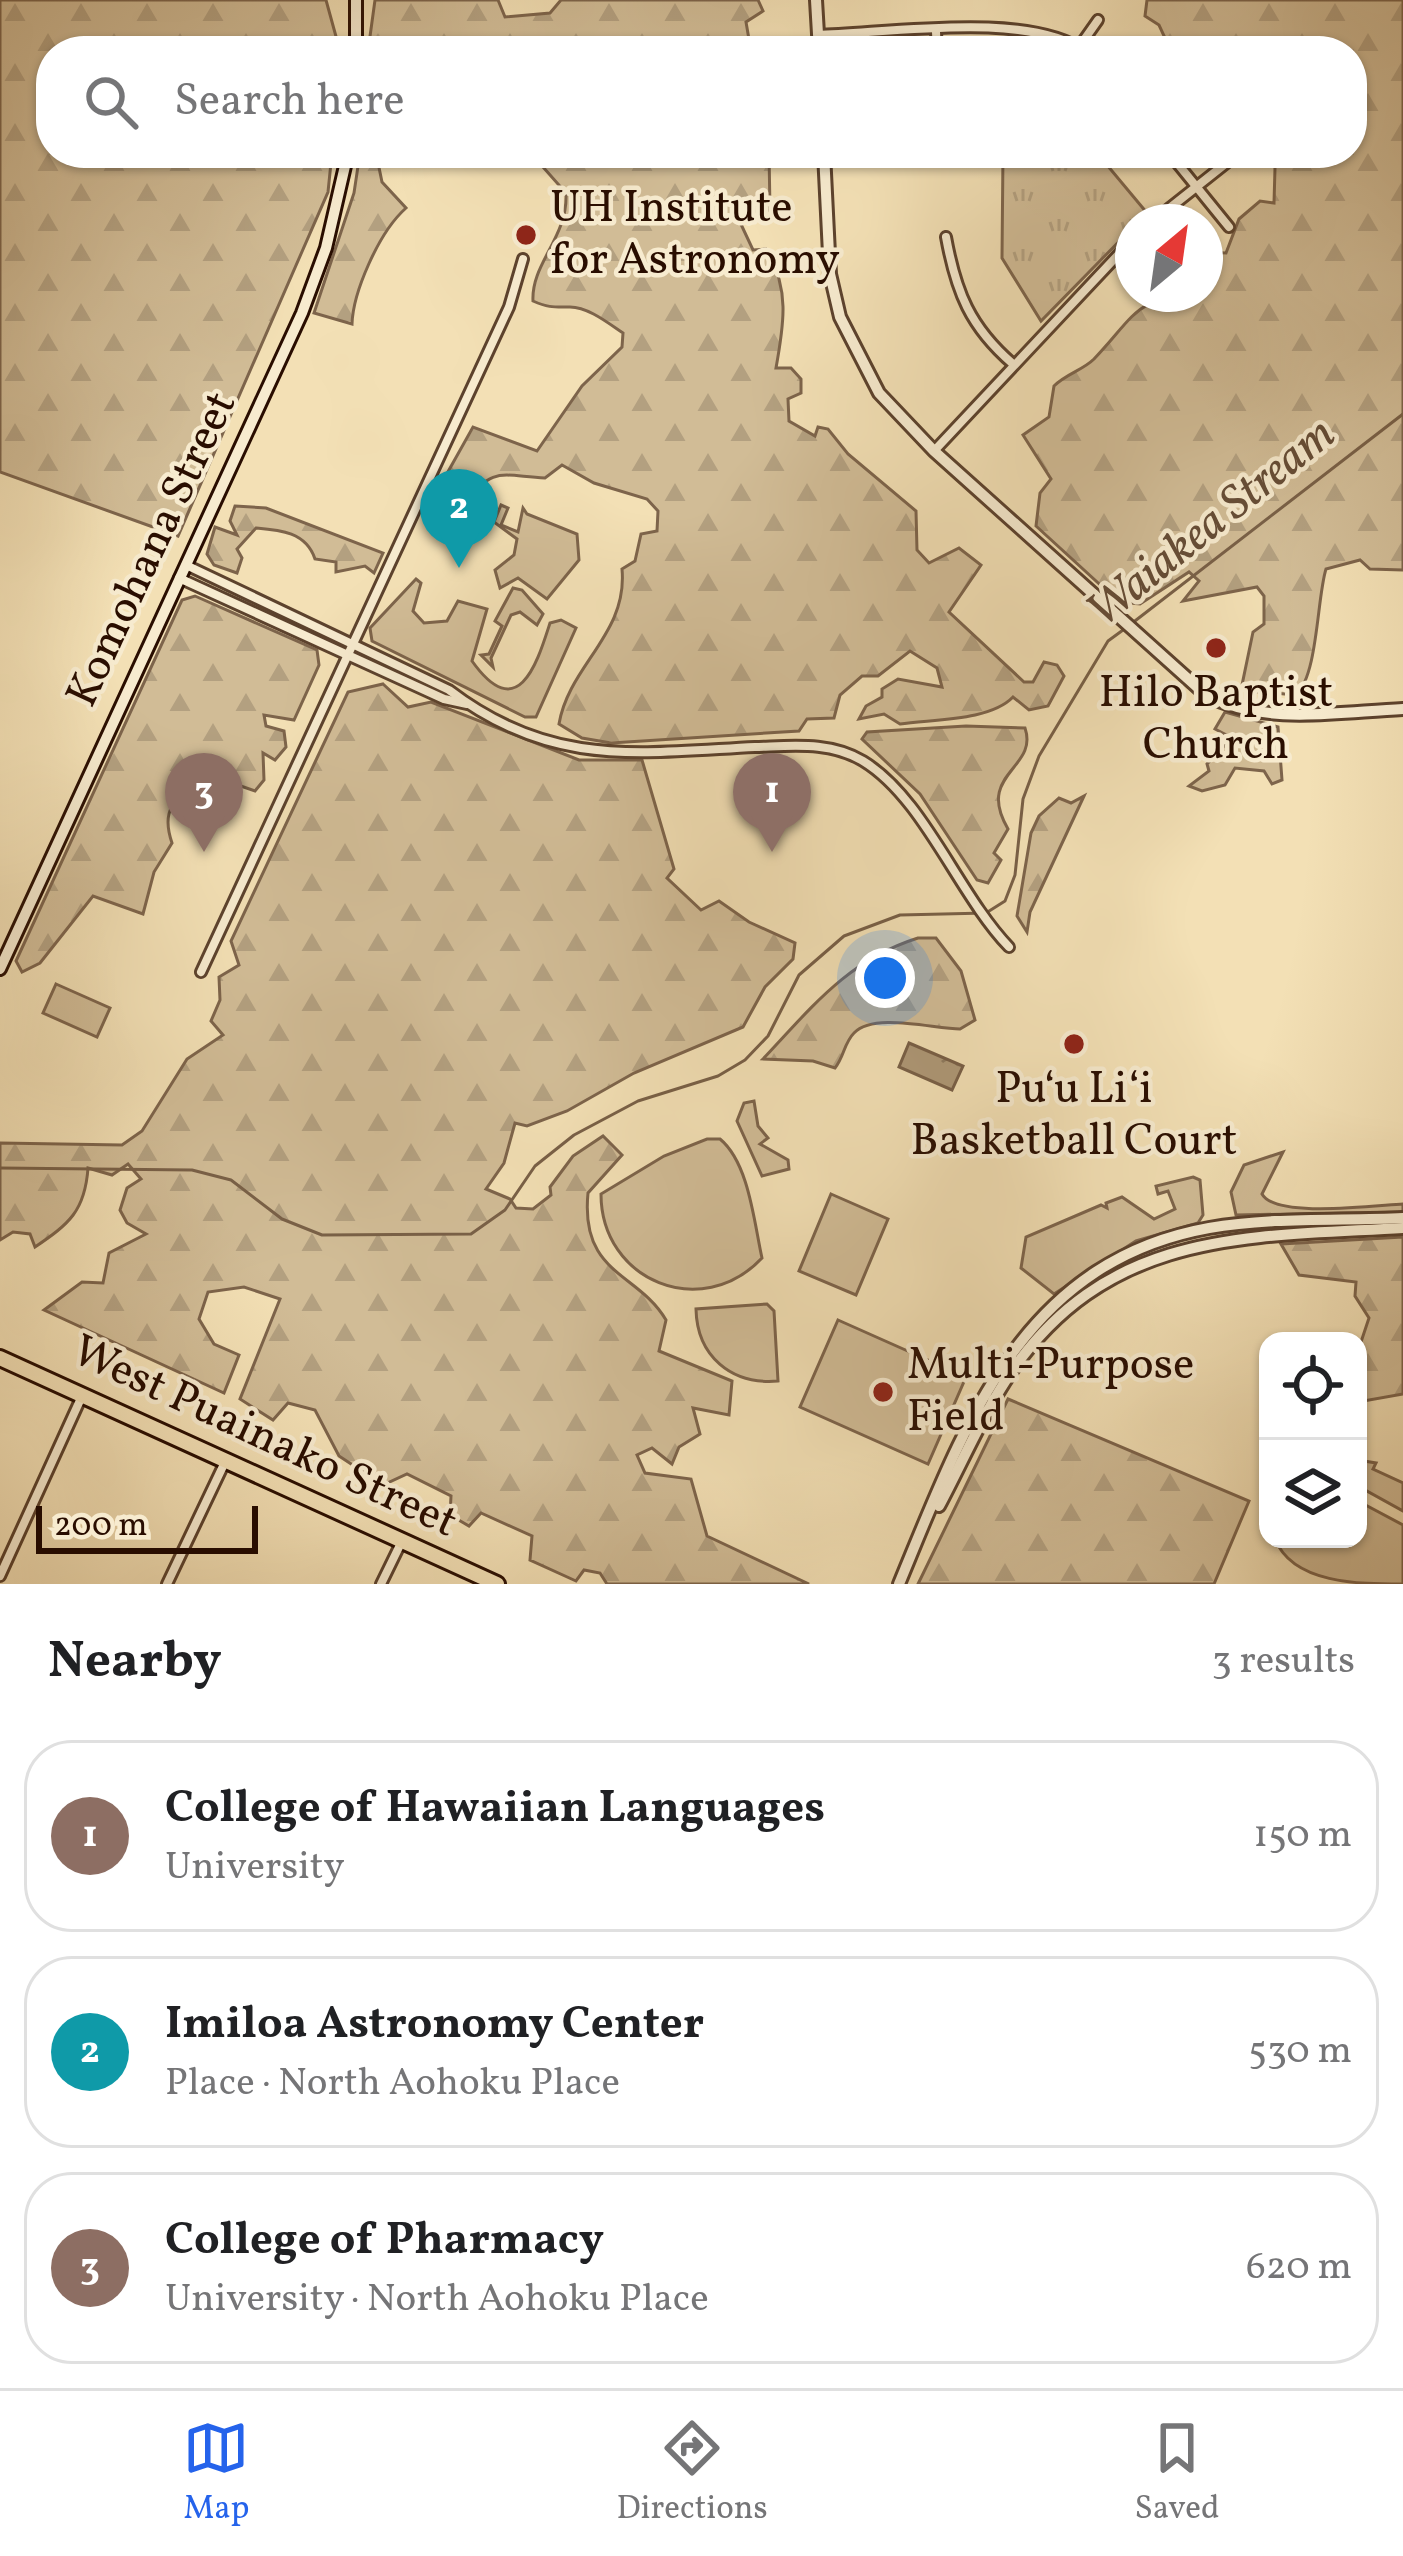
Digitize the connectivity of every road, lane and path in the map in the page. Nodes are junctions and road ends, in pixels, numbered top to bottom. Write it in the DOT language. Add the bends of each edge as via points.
graph roads {
  1 [pos="356,0"];
  2 [pos="816,0"];
  3 [pos="1098,20"];
  4 [pos="936,32"];
  5 [pos="818,35"];
  6 [pos="356,36"];
  7 [pos="936,36"];
  8 [pos="1043,36"];
  9 [pos="1089,36"];
  10 [pos="345,168"];
  11 [pos="825,168"];
  12 [pos="1181,168"];
  13 [pos="1219,168"];
  14 [pos="1196,186"];
  15 [pos="1174,204"];
  16 [pos="1229,226"];
  17 [pos="946,237"];
  18 [pos="1115,258"];
  19 [pos="523,259"];
  20 [pos="1013,364"];
  21 [pos="934,452"];
  22 [pos="185,565"];
  23 [pos="179,578"];
  24 [pos="351,645"];
  25 [pos="346,655"];
  26 [pos="468,704"];
  27 [pos="1403,709"];
  28 [pos="1009,947"];
  29 [pos="0,968"];
  30 [pos="201,972"];
  31 [pos="1403,1218"];
  32 [pos="1403,1228"];
  33 [pos="0,1358"];
  34 [pos="83,1395"];
  35 [pos="225,1462"];
  36 [pos="402,1541"];
  37 [pos="0,1576"];
  38 [pos="167,1584"];
  39 [pos="381,1584"];
  40 [pos="497,1584"];
  41 [pos="899,1584"];
  1 -- 6 [label="street"];
  2 -- 5 [label="street"];
  3 -- 9 [label="street"];
  4 -- 5 [label="street"];
  4 -- 7 [label="street"];
  4 -- 8 [label="street" via="1019,28"];
  10 -- 22 [label="street, Komohana Street" via="302,313"];
  11 -- 21 [label="street" via="840,317 878,393"];
  12 -- 14 [label="street"];
  13 -- 14 [label="street"];
  14 -- 15 [label="street"];
  14 -- 16 [label="street"];
  17 -- 20 [label="street" via="973,324"];
  18 -- 20 [label="street"];
  19 -- 24 [label="street"];
  20 -- 21 [label="street"];
  21 -- 27 [label="street" via="1189,683 1234,708 1287,715"];
  22 -- 23 [label="street, Komohana Street"];
  22 -- 24 [label="street"];
  23 -- 25 [label="street"];
  23 -- 29 [label="street, Komohana Street"];
  24 -- 25 [label="street"];
  24 -- 26 [label="street"];
  25 -- 26 [label="street"];
  25 -- 30 [label="street"];
  26 -- 28 [label="street" via="589,753 797,746 853,755 902,795"];
  31 -- 41 [label="street" via="1186,1233 1084,1280 1041,1316 989,1381"];
  32 -- 41 [label="street" via="1215,1240 1162,1253 1092,1291 1051,1325 1000,1388"];
  33 -- 34 [label="highway, West Puainako Street"];
  34 -- 35 [label="highway, West Puainako Street"];
  34 -- 37 [label="street"];
  35 -- 36 [label="highway, West Puainako Street"];
  35 -- 38 [label="street"];
  36 -- 39 [label="street"];
  36 -- 40 [label="highway, West Puainako Street"];
}
